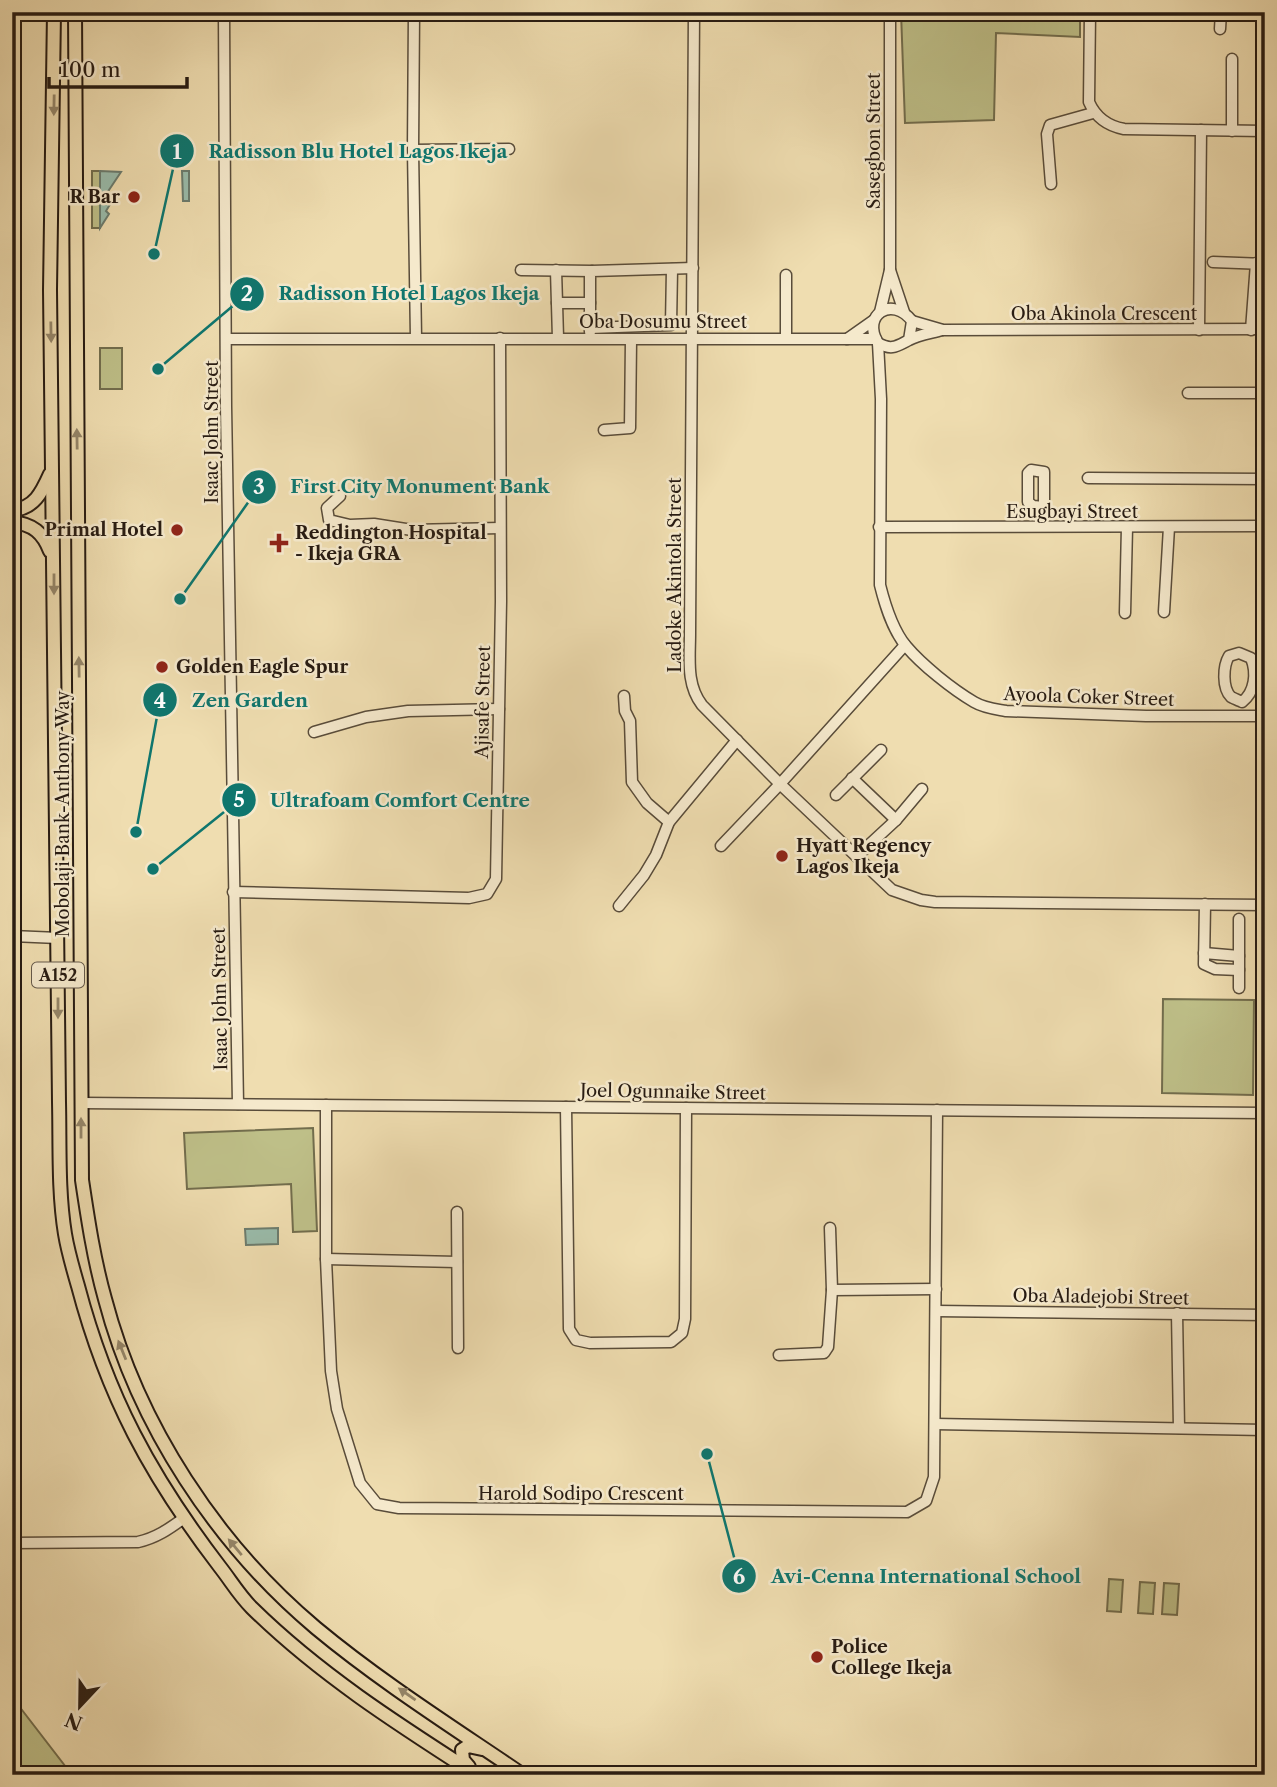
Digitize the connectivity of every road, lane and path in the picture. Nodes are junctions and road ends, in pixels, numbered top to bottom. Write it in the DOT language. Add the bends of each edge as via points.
graph roads {
  1 [pos="54,12"];
  2 [pos="75,12"];
  3 [pos="223,12"];
  4 [pos="414,12"];
  5 [pos="694,12"];
  6 [pos="890,12"];
  7 [pos="1090,12"];
  8 [pos="1221,12"];
  9 [pos="1220,29"];
  10 [pos="1232,59"];
  11 [pos="1093,113"];
  12 [pos="1200,130"];
  13 [pos="1232,131"];
  14 [pos="1265,131"];
  15 [pos="509,149"];
  16 [pos="413,150"];
  17 [pos="1051,184"];
  18 [pos="75,245"];
  19 [pos="51,247"];
  20 [pos="1213,262"];
  21 [pos="1260,264"];
  22 [pos="693,268"];
  23 [pos="671,269"];
  24 [pos="521,270"];
  25 [pos="556,270"];
  26 [pos="890,270"];
  27 [pos="592,271"];
  28 [pos="786,275"];
  29 [pos="50,290"];
  30 [pos="76,292"];
  31 [pos="557,303"];
  32 [pos="590,303"];
  33 [pos="904,312"];
  34 [pos="877,316"];
  35 [pos="912,321"];
  36 [pos="943,330"];
  37 [pos="1199,330"];
  38 [pos="1251,330"];
  39 [pos="1265,330"];
  40 [pos="416,338"];
  41 [pos="500,338"];
  42 [pos="558,338"];
  43 [pos="786,338"];
  44 [pos="228,339"];
  45 [pos="691,339"];
  46 [pos="631,340"];
  47 [pos="846,340"];
  48 [pos="909,340"];
  49 [pos="877,341"];
  50 [pos="1188,393"];
  51 [pos="1265,393"];
  52 [pos="604,430"];
  53 [pos="53,467"];
  54 [pos="1088,478"];
  55 [pos="1265,479"];
  56 [pos="341,496"];
  57 [pos="1044,507"];
  58 [pos="12,510"];
  59 [pos="1041,520"];
  60 [pos="12,522"];
  61 [pos="1265,526"];
  62 [pos="879,527"];
  63 [pos="1127,527"];
  64 [pos="1169,527"];
  65 [pos="500,528"];
  66 [pos="54,561"];
  67 [pos="1164,612"];
  68 [pos="1125,613"];
  69 [pos="905,645"];
  70 [pos="624,696"];
  71 [pos="1242,702"];
  72 [pos="499,709"];
  73 [pos="1242,715"];
  74 [pos="1265,716"];
  75 [pos="314,732"];
  76 [pos="737,740"];
  77 [pos="881,750"];
  78 [pos="852,778"];
  79 [pos="780,784"];
  80 [pos="922,789"];
  81 [pos="836,796"];
  82 [pos="896,820"];
  83 [pos="668,822"];
  84 [pos="721,846"];
  85 [pos="857,856"];
  86 [pos="233,892"];
  87 [pos="1205,904"];
  88 [pos="619,905"];
  89 [pos="1265,905"];
  90 [pos="1239,919"];
  91 [pos="12,936"];
  92 [pos="58,938"];
  93 [pos="1204,953"];
  94 [pos="1239,956"];
  95 [pos="1239,970"];
  96 [pos="1239,988"];
  97 [pos="82,1102"];
  98 [pos="238,1104"];
  99 [pos="326,1105"];
  100 [pos="566,1107"];
  101 [pos="686,1108"];
  102 [pos="937,1110"];
  103 [pos="1265,1113"];
  104 [pos="457,1212"];
  105 [pos="830,1228"];
  106 [pos="326,1259"];
  107 [pos="457,1262"];
  108 [pos="936,1289"];
  109 [pos="832,1290"];
  110 [pos="936,1311"];
  111 [pos="1177,1313"];
  112 [pos="1265,1315"];
  113 [pos="458,1348"];
  114 [pos="779,1355"];
  115 [pos="935,1424"];
  116 [pos="1179,1428"];
  117 [pos="1265,1430"];
  118 [pos="184,1518"];
  119 [pos="12,1543"];
  120 [pos="445,1721"];
  121 [pos="431,1746"];
  122 [pos="492,1754"];
  123 [pos="478,1775"];
  124 [pos="523,1775"];
  1 -- 19 [label="main road, Mobolaji Bank-Anthony Way / A152, one-way"];
  2 -- 18 [label="main road, Mobolaji Bank-Anthony Way / A152"];
  3 -- 44 [label="street, Isaac John Street"];
  4 -- 16 [label="street"];
  5 -- 22 [label="street, Ladoke Akintola Street"];
  6 -- 26 [label="street, Sasegbon Street"];
  7 -- 11 [label="street" via="1089,103"];
  8 -- 9 [label="street"];
  10 -- 13 [label="street"];
  11 -- 12 [label="street" via="1124,129"];
  11 -- 17 [label="street" via="1050,125"];
  12 -- 13 [label="street"];
  12 -- 37 [label="street"];
  13 -- 14 [label="street"];
  15 -- 16 [label="street"];
  16 -- 40 [label="street"];
  18 -- 19 [label="main road" via="66,257 55,255"];
  18 -- 30 [label="main road, Mobolaji Bank-Anthony Way / A152"];
  19 -- 29 [label="main road, Mobolaji Bank-Anthony Way / A152"];
  20 -- 21 [label="street"];
  21 -- 38 [label="street"];
  22 -- 23 [label="street"];
  22 -- 45 [label="street, Ladoke Akintola Street"];
  23 -- 27 [label="street"];
  23 -- 32 [label="street" via="671,325 590,330"];
  24 -- 25 [label="street"];
  25 -- 27 [label="street"];
  25 -- 31 [label="street"];
  26 -- 33 [label="street, Sasegbon Street"];
  26 -- 34 [label="street, Sasegbon Street"];
  27 -- 32 [label="street"];
  28 -- 43 [label="street"];
  29 -- 30 [label="main road" via="57,276 63,275"];
  29 -- 53 [label="main road, Mobolaji Bank-Anthony Way / A152, one-way"];
  97 -- 30 [label="main road, Mobolaji Bank-Anthony Way / A152, one-way"];
  31 -- 32 [label="street"];
  31 -- 42 [label="street"];
  33 -- 34 [label="street" via="892,308"];
  33 -- 35 [label="street"];
  34 -- 47 [label="street"];
  34 -- 49 [label="street" via="873,333"];
  35 -- 36 [label="street"];
  35 -- 48 [label="street"];
  36 -- 37 [label="street, Oba Akinola Crescent"];
  36 -- 48 [label="street"];
  37 -- 38 [label="street, Oba Akinola Crescent"];
  38 -- 39 [label="street, Oba Akinola Crescent"];
  40 -- 41 [label="street, Oba Dosumu Street"];
  40 -- 44 [label="street, Oba Dosumu Street"];
  41 -- 42 [label="street, Oba Dosumu Street"];
  41 -- 65 [label="street, Ajisafe Street"];
  42 -- 46 [label="street, Oba Dosumu Street"];
  43 -- 45 [label="street, Oba Dosumu Street"];
  43 -- 47 [label="street, Oba Dosumu Street"];
  44 -- 86 [label="street, Isaac John Street"];
  45 -- 46 [label="street, Oba Dosumu Street"];
  45 -- 76 [label="street, Ladoke Akintola Street" via="691,684 702,705"];
  46 -- 52 [label="street" via="630,428"];
  47 -- 49 [label="street, Oba Dosumu Street"];
  48 -- 49 [label="street" via="891,348"];
  49 -- 62 [label="street, Ayoola Coker Street"];
  50 -- 51 [label="street"];
  53 -- 58 [label="main road" via="32,505"];
  53 -- 66 [label="main road, Mobolaji Bank-Anthony Way / A152"];
  54 -- 55 [label="street"];
  56 -- 65 [label="street" via="327,508 330,520 351,525 412,530"];
  57 -- 59 [label="street"];
  60 -- 66 [label="main road" via="34,527 45,537"];
  61 -- 64 [label="street, Esugbayi Street"];
  62 -- 63 [label="street, Esugbayi Street"];
  62 -- 69 [label="street, Ayoola Coker Street" via="880,585 887,611"];
  63 -- 64 [label="street, Esugbayi Street"];
  63 -- 68 [label="street"];
  64 -- 67 [label="street"];
  65 -- 72 [label="street, Ajisafe Street"];
  66 -- 92 [label="main road, Mobolaji Bank-Anthony Way / A152, one-way"];
  69 -- 73 [label="street, Ayoola Coker Street" via="943,679 989,708 1146,716"];
  69 -- 79 [label="street"];
  70 -- 83 [label="street" via="630,720 632,782"];
  71 -- 71 [label="street" via="1251,693 1254,665 1251,658 1239,653 1229,656 1225,674 1227,689"];
  71 -- 73 [label="street"];
  72 -- 75 [label="street" via="408,711"];
  72 -- 86 [label="street, Ajisafe Street" via="496,879 487,894 469,898"];
  73 -- 74 [label="street, Ayoola Coker Street"];
  76 -- 79 [label="street, Ladoke Akintola Street"];
  76 -- 83 [label="street"];
  77 -- 78 [label="street"];
  78 -- 81 [label="street"];
  78 -- 82 [label="street"];
  79 -- 84 [label="street"];
  79 -- 85 [label="street, Ladoke Akintola Street"];
  80 -- 82 [label="street"];
  82 -- 85 [label="street"];
  83 -- 88 [label="street" via="656,855"];
  85 -- 87 [label="street, Ladoke Akintola Street" via="892,890 935,902"];
  86 -- 98 [label="street, Isaac John Street"];
  87 -- 89 [label="street, Ladoke Akintola Street"];
  87 -- 93 [label="street"];
  90 -- 94 [label="street"];
  91 -- 92 [label="street"];
  92 -- 118 [label="main road, Mobolaji Bank-Anthony Way / A152, one-way" via="61,1202 70,1256 86,1320 113,1395 141,1451"];
  93 -- 94 [label="street"];
  93 -- 95 [label="street" via="1208,967"];
  94 -- 95 [label="street"];
  95 -- 96 [label="street"];
  97 -- 98 [label="street, Joel Ogunnaike Street"];
  120 -- 97 [label="main road, Mobolaji Bank-Anthony Way / A152, one-way" via="327,1636 281,1596 224,1534 165,1445 116,1337 99,1276 82,1180"];
  98 -- 99 [label="street, Joel Ogunnaike Street"];
  99 -- 100 [label="street, Joel Ogunnaike Street"];
  99 -- 106 [label="street, Harold Sodipo Crescent"];
  100 -- 101 [label="street, Joel Ogunnaike Street"];
  100 -- 101 [label="street" via="569,1329 576,1340 590,1343 671,1342 682,1334"];
  101 -- 102 [label="street, Joel Ogunnaike Street"];
  102 -- 103 [label="street, Joel Ogunnaike Street"];
  102 -- 108 [label="street, Harold Sodipo Crescent"];
  104 -- 107 [label="street"];
  105 -- 109 [label="street"];
  106 -- 107 [label="street"];
  106 -- 115 [label="street, Harold Sodipo Crescent" via="337,1409 360,1483 377,1504 399,1508 907,1512 926,1501 934,1477"];
  107 -- 113 [label="street"];
  108 -- 109 [label="street"];
  108 -- 110 [label="street, Harold Sodipo Crescent"];
  109 -- 114 [label="street" via="824,1353"];
  110 -- 111 [label="street, Oba Aladejobi Street"];
  110 -- 115 [label="street, Harold Sodipo Crescent"];
  111 -- 112 [label="street, Oba Aladejobi Street"];
  111 -- 116 [label="street"];
  115 -- 116 [label="street"];
  116 -- 117 [label="street"];
  118 -- 119 [label="street" via="163,1533 138,1542"];
  118 -- 121 [label="main road, Mobolaji Bank-Anthony Way / A152" via="235,1589 272,1626 319,1666"];
  120 -- 121 [label="main road" via="457,1733 458,1743 449,1749"];
  120 -- 122 [label="main road, Mobolaji Bank-Anthony Way / A152"];
  121 -- 123 [label="main road, Mobolaji Bank-Anthony Way / A152"];
  122 -- 123 [label="main road" via="473,1746 462,1750 463,1760"];
  122 -- 124 [label="main road, Mobolaji Bank-Anthony Way / A152"];
}
